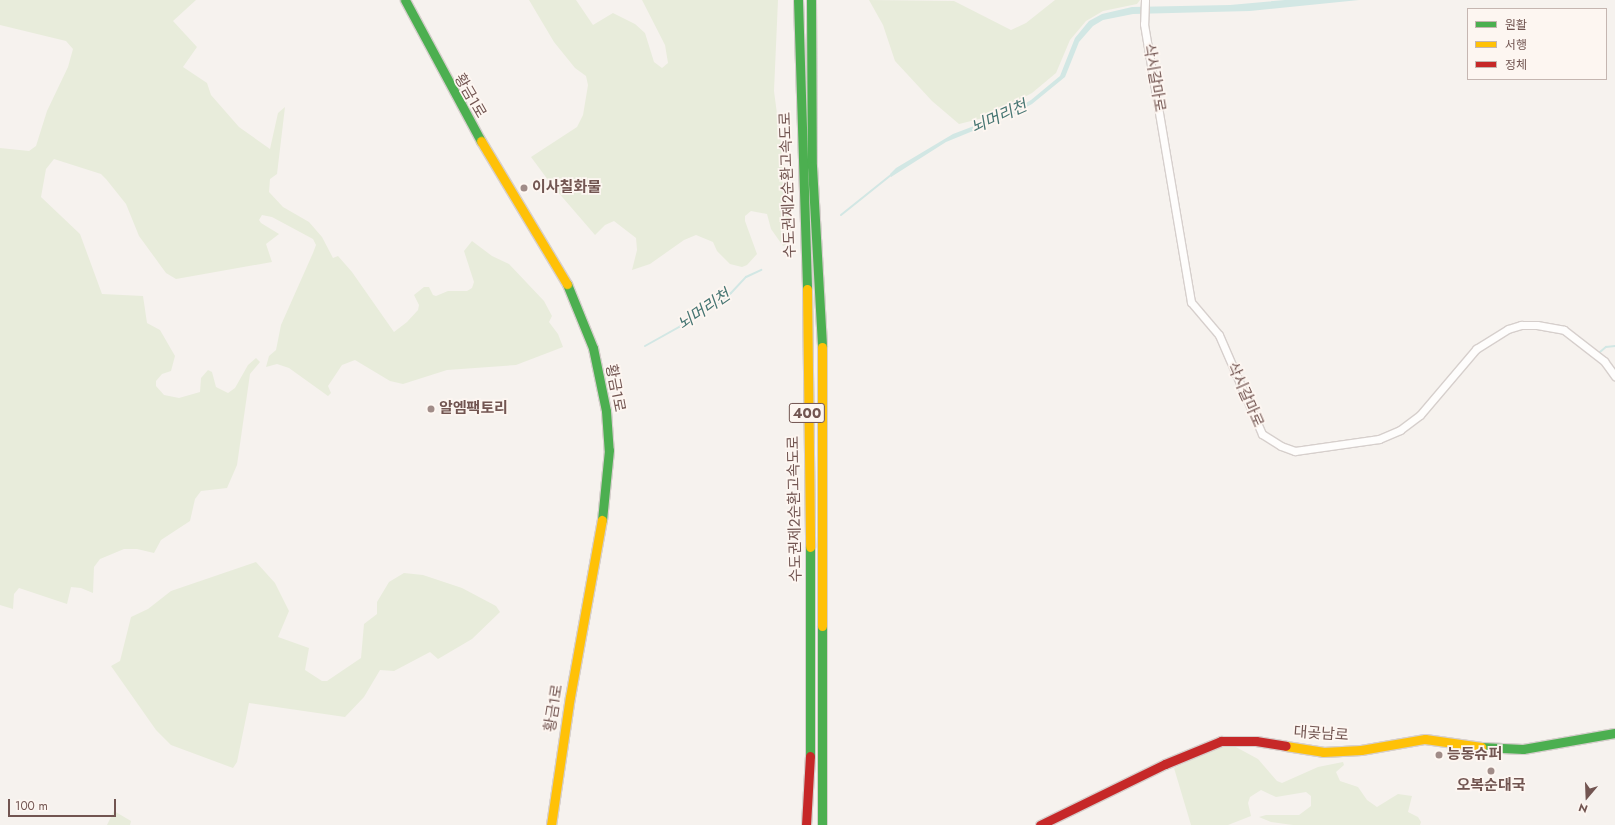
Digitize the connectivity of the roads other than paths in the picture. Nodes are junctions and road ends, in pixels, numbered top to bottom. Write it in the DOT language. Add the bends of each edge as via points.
graph roads {
  1 [pos="405,0"];
  2 [pos="798,0"];
  3 [pos="811,0"];
  4 [pos="1145,3"];
  5 [pos="1615,376"];
  6 [pos="1615,732"];
  7 [pos="551,825"];
  8 [pos="806,825"];
  9 [pos="822,825"];
  10 [pos="1040,825"];
  1 -- 7 [label="main road, 황금1로" via="462,110 565,280 592,348 605,405 609,450 605,504 570,697"];
  2 -- 8 [label="main road, 수도권제2순환고속도로 / 400" via="807,292 811,614 810,770"];
  3 -- 9 [label="main road, 수도권제2순환고속도로 / 400" via="812,166 822,352"];
  4 -- 5 [label="street, 삭시갈마로" via="1144,21 1191,302 1219,335 1262,434 1295,451 1379,439 1400,430 1420,415 1476,349 1501,332 1521,325 1544,325 1564,330 1604,361"];
  6 -- 10 [label="main road, 대곶남로" via="1524,749 1491,748 1425,739 1349,751 1323,752 1256,741 1221,741 1165,764"];
}
